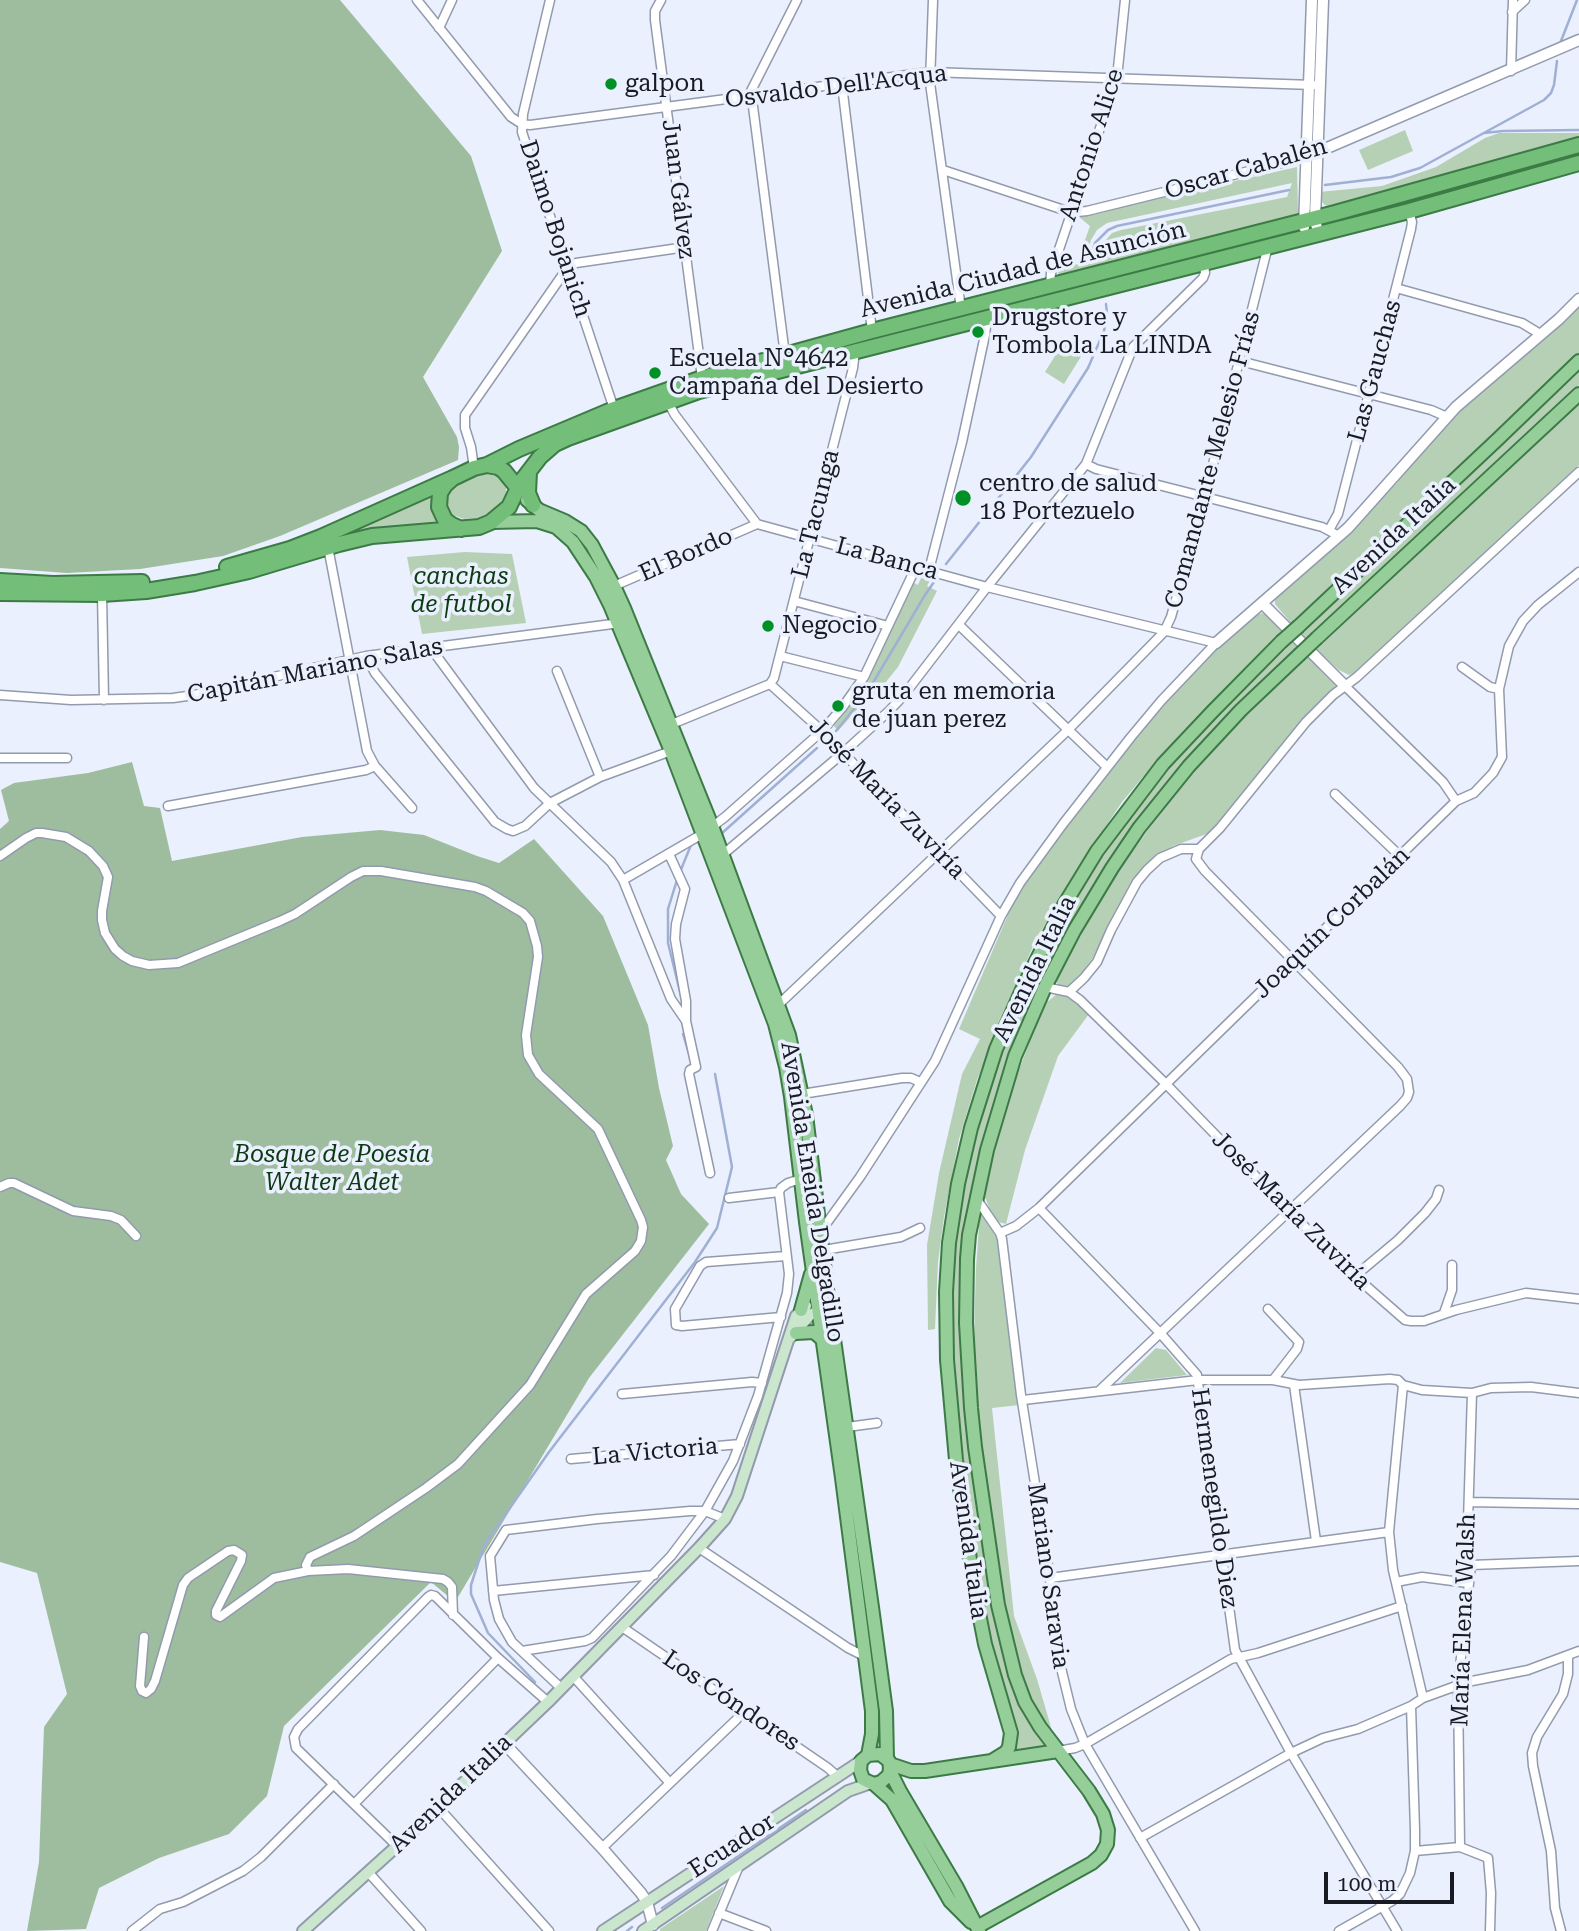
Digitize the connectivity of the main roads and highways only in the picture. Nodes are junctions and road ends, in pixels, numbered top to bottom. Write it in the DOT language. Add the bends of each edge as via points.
graph roads {
  1 [pos="1579,145"];
  2 [pos="1579,163"];
  3 [pos="1312,224"];
  4 [pos="1579,361"];
  5 [pos="1579,394"];
  6 [pos="480,466"];
  7 [pos="529,471"];
  8 [pos="453,478"];
  9 [pos="517,489"];
  10 [pos="533,505"];
  11 [pos="491,523"];
  12 [pos="462,529"];
  13 [pos="0,581"];
  14 [pos="0,593"];
  15 [pos="624,622"];
  16 [pos="667,726"];
  17 [pos="708,830"];
  18 [pos="775,1008"];
  19 [pos="816,1251"];
  20 [pos="812,1267"];
  21 [pos="823,1303"];
  22 [pos="801,1310"];
  23 [pos="793,1336"];
  24 [pos="823,1340"];
  25 [pos="1058,1751"];
  26 [pos="864,1758"];
  27 [pos="993,1760"];
  28 [pos="889,1765"];
  29 [pos="872,1783"];
  30 [pos="649,1929"];
  31 [pos="978,1929"];
  32 [pos="303,1931"];
  33 [pos="603,1931"];
  1 -- 3 [label="highway, Avenida Ciudad de Asunción"];
  2 -- 3 [label="highway, Avenida Ciudad de Asunción" via="1409,211"];
  3 -- 6 [label="highway, Avenida Ciudad de Asunción" via="872,331 702,378 614,409"];
  3 -- 7 [label="highway, Avenida Ciudad de Asunción" via="1303,237 699,391 568,438 546,450"];
  4 -- 27 [label="main road, Avenida Italia, bridge" via="1281,642 1163,764 1097,851 1064,905 996,1049 958,1184 946,1292 956,1460 974,1588 1011,1733 1006,1752"];
  5 -- 25 [label="main road, Avenida Italia, bridge" via="1241,710 1189,766 1132,838 1095,895 1045,987 1015,1056 986,1150 967,1259 971,1408 998,1605 1015,1675 1032,1714"];
  6 -- 8 [label="highway"];
  6 -- 9 [label="highway" via="505,471"];
  7 -- 9 [label="highway, Avenida Ciudad de Asunción"];
  7 -- 10 [label="highway" via="528,493"];
  8 -- 12 [label="highway" via="440,493 439,507 445,520"];
  8 -- 13 [label="highway" via="321,537 223,568 133,583"];
  9 -- 10 [label="main road, Avenida Eneida Delgadillo"];
  9 -- 11 [label="highway" via="509,507"];
  10 -- 15 [label="main road, Avenida Eneida Delgadillo" via="581,531 592,545 614,586"];
  11 -- 12 [label="highway"];
  11 -- 15 [label="main road, Avenida Eneida Delgadillo" via="537,521 565,533"];
  12 -- 14 [label="highway" via="372,536 249,572 146,591"];
  15 -- 16 [label="main road, Avenida Eneida Delgadillo"];
  16 -- 17 [label="main road, Avenida Eneida Delgadillo"];
  16 -- 17 [label="main road, Avenida Eneida Delgadillo" via="671,751"];
  17 -- 18 [label="main road, Avenida Eneida Delgadillo"];
  18 -- 19 [label="main road, Avenida Eneida Delgadillo"];
  18 -- 19 [label="main road, Avenida Eneida Delgadillo" via="793,1050 802,1094 820,1229"];
  19 -- 20 [label="main road, Avenida Eneida Delgadillo"];
  19 -- 21 [label="main road, Avenida Eneida Delgadillo"];
  20 -- 21 [label="main road, Avenida Eneida Delgadillo"];
  20 -- 22 [label="main road"];
  21 -- 22 [label="main road"];
  21 -- 23 [label="main road, Avenida Italia"];
  21 -- 24 [label="main road, Avenida Eneida Delgadillo"];
  21 -- 28 [label="main road, Avenida Eneida Delgadillo" via="847,1427 886,1711"];
  22 -- 23 [label="main road, Avenida Italia"];
  23 -- 24 [label="main road" via="814,1332"];
  23 -- 32 [label="main road, Avenida Italia" via="737,1496 724,1520 548,1702"];
  24 -- 26 [label="main road, Avenida Eneida Delgadillo" via="873,1724"];
  25 -- 27 [label="main road"];
  25 -- 31 [label="main road, Avenida Italia" via="1107,1821 1107,1844 1093,1863"];
  26 -- 28 [label="main road" via="880,1754"];
  26 -- 29 [label="main road" via="861,1775"];
  26 -- 33 [label="main road, Ecuador"];
  27 -- 28 [label="main road" via="925,1771"];
  28 -- 29 [label="main road" via="884,1780"];
  28 -- 31 [label="main road, Avenida Eneida Delgadillo"];
  29 -- 30 [label="main road, Ecuador" via="848,1791"];
  29 -- 31 [label="main road" via="892,1800 950,1901"];
}
